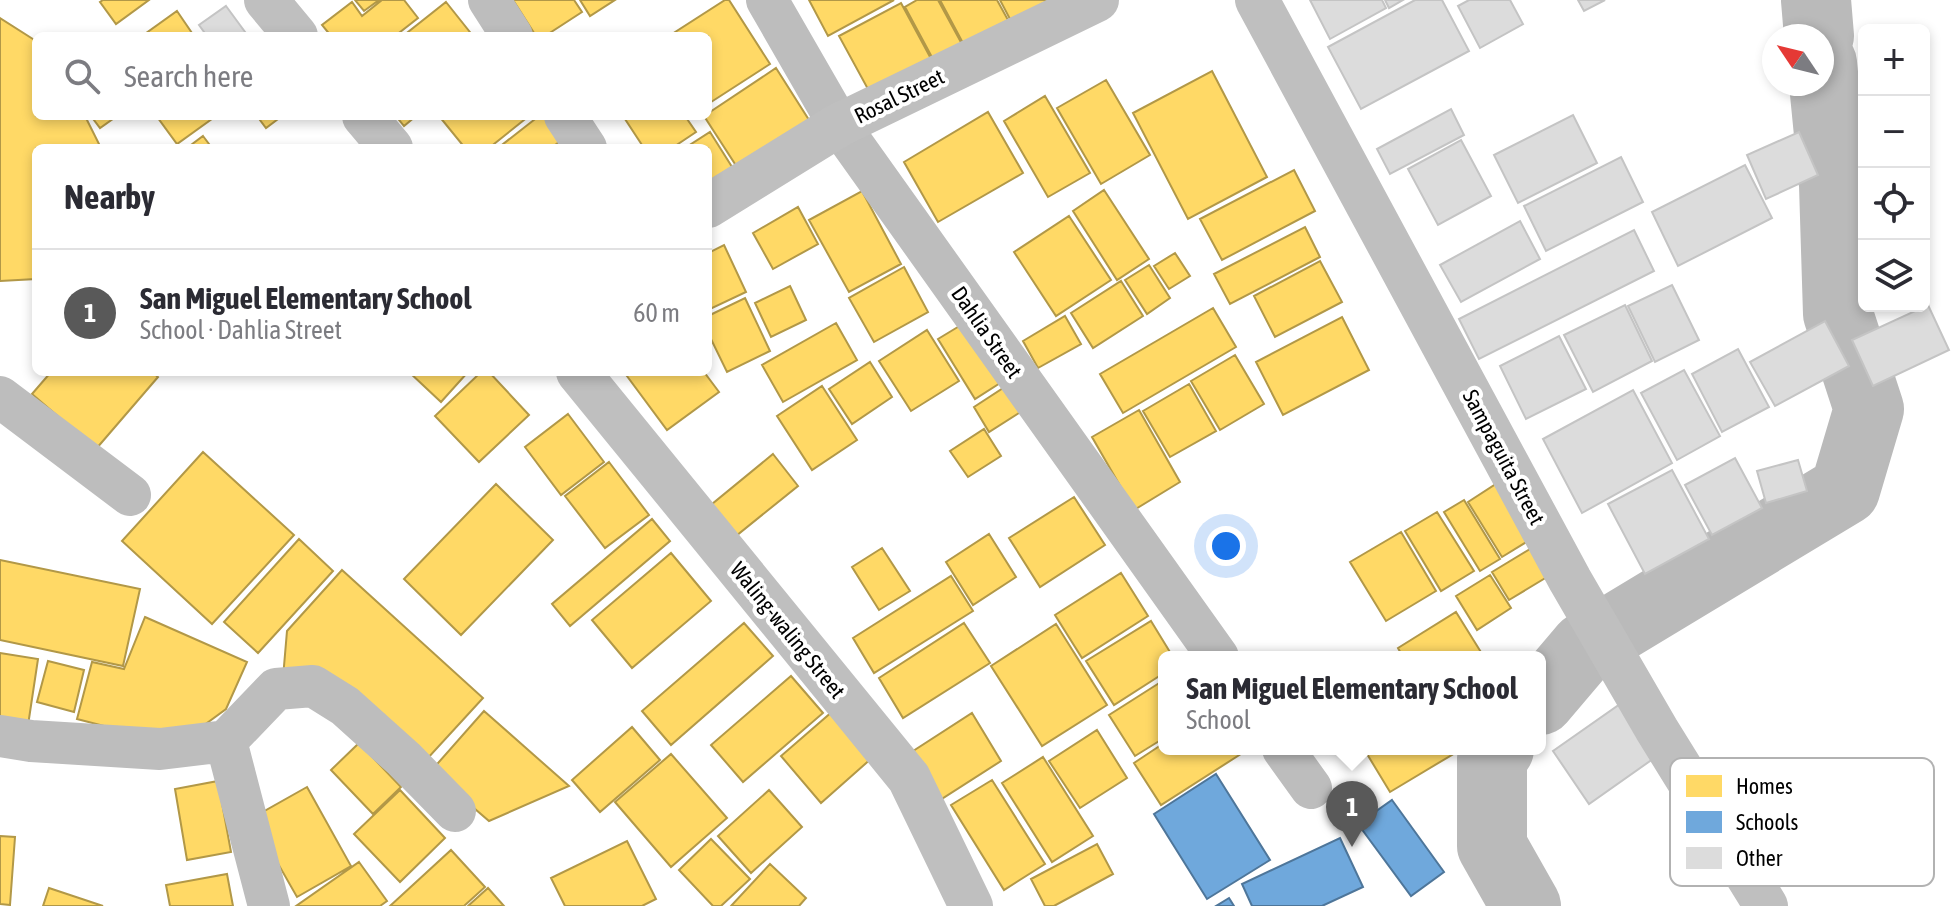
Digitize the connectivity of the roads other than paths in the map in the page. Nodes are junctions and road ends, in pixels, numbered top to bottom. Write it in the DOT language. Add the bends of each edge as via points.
graph roads {
  1 [pos="266,0"];
  2 [pos="489,0"];
  3 [pos="767,0"];
  4 [pos="1097,0"];
  5 [pos="1257,0"];
  6 [pos="293,32"];
  7 [pos="509,32"];
  8 [pos="367,120"];
  9 [pos="568,120"];
  10 [pos="839,125"];
  11 [pos="388,144"];
  12 [pos="583,144"];
  13 [pos="712,204"];
  14 [pos="581,376"];
  15 [pos="0,397"];
  16 [pos="130,495"];
  17 [pos="1214,651"];
  18 [pos="0,736"];
  19 [pos="226,741"];
  20 [pos="1287,755"];
  21 [pos="1677,758"];
  22 [pos="1311,788"];
  23 [pos="455,811"];
  24 [pos="1754,886"];
  25 [pos="269,906"];
  26 [pos="971,906"];
  27 [pos="1766,906"];
  1 -- 6 [label="street"];
  2 -- 7 [label="street"];
  3 -- 10 [label="street, Dahlia Street"];
  4 -- 10 [label="street, Rosal Street"];
  5 -- 21 [label="street, Sampaguita Street" via="1601,633"];
  8 -- 11 [label="street"];
  9 -- 12 [label="street"];
  10 -- 13 [label="street, Rosal Street"];
  10 -- 17 [label="street, Dahlia Street"];
  14 -- 26 [label="street, Waling-waling Street" via="909,778"];
  15 -- 16 [label="street"];
  18 -- 19 [label="street" via="160,749"];
  19 -- 23 [label="street" via="276,689 313,686 345,706"];
  19 -- 25 [label="street"];
  20 -- 22 [label="street"];
  24 -- 27 [label="street, Sampaguita Street"];
}
